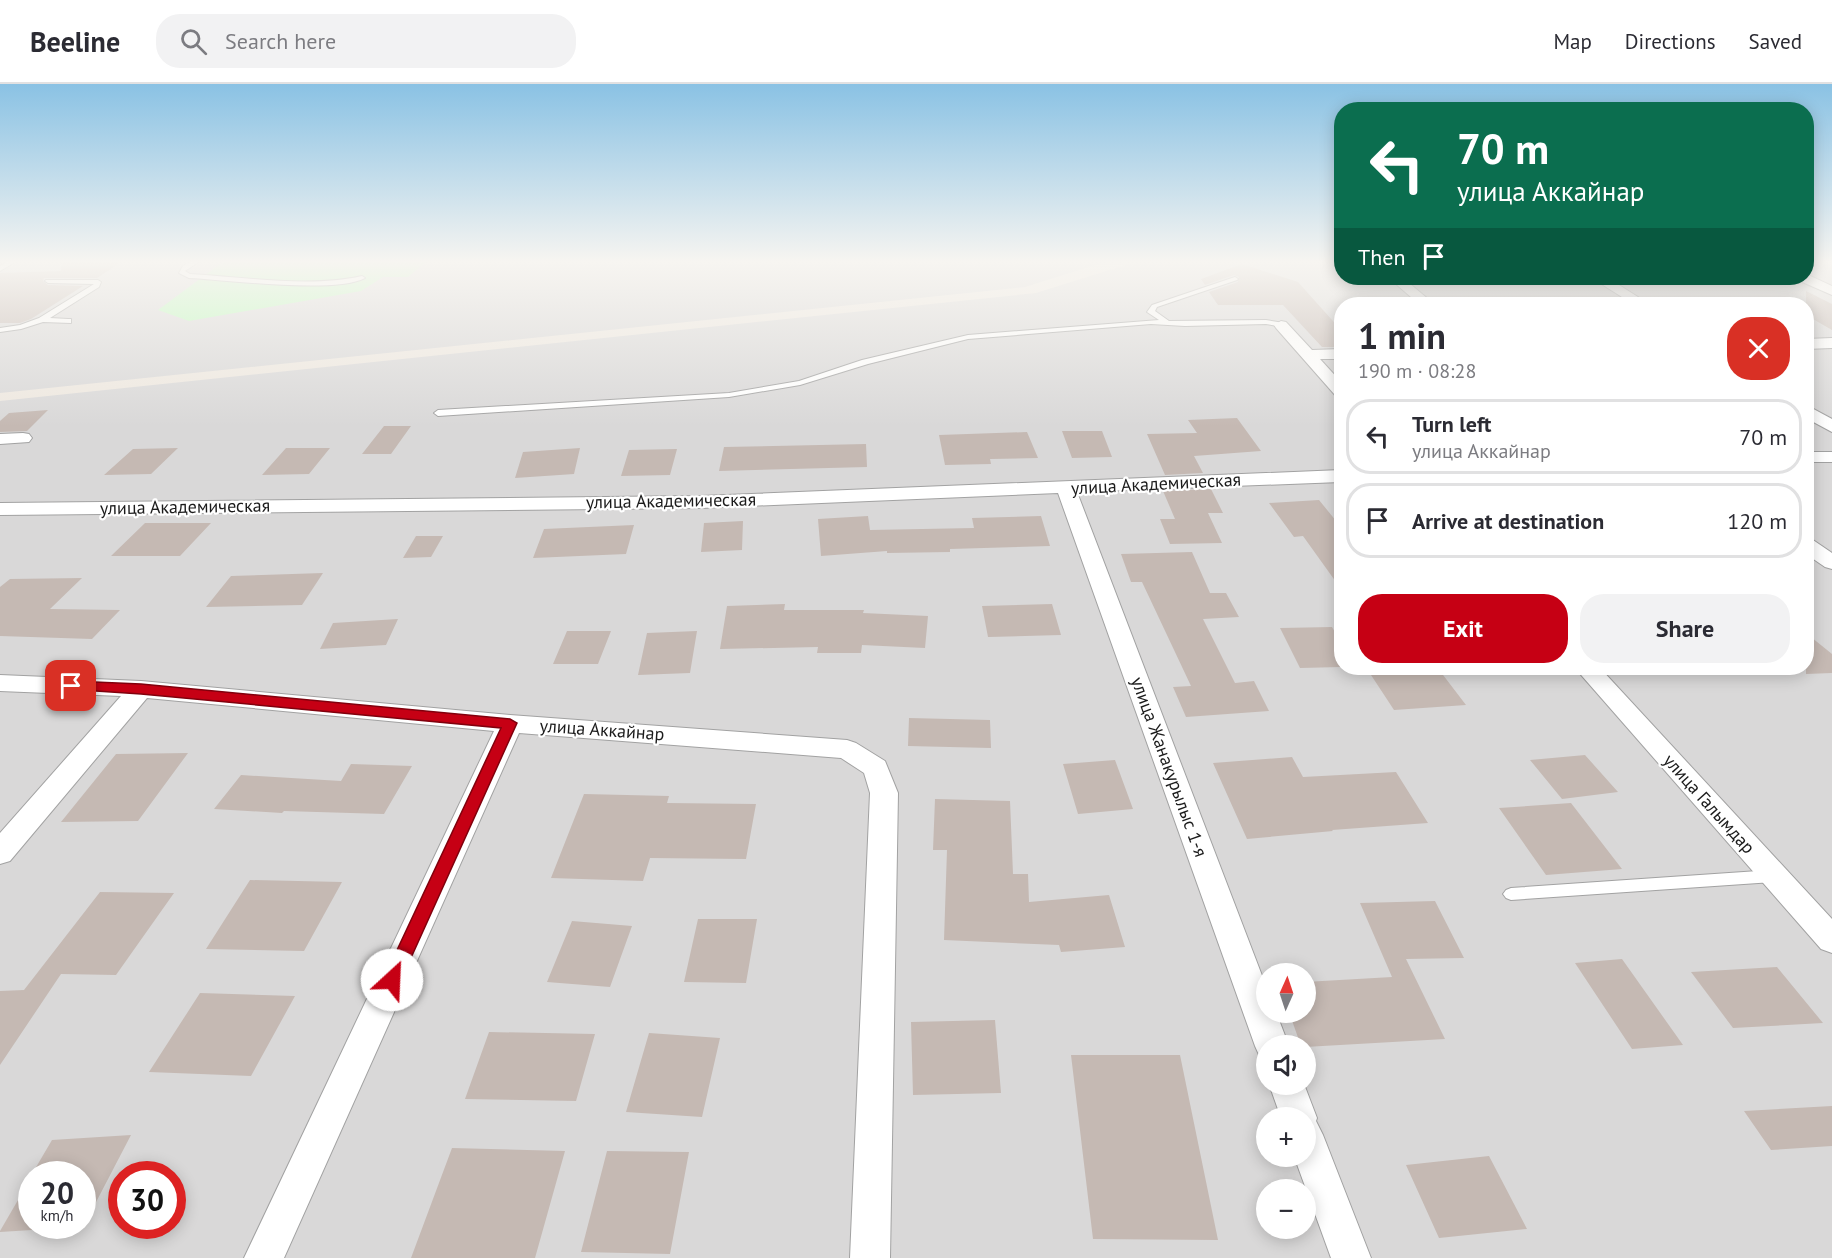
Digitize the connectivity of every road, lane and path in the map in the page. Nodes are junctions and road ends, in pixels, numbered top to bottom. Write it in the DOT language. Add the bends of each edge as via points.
graph roads {
  1 [pos="49,316"];
  2 [pos="1157,316"];
  3 [pos="42,320"];
  4 [pos="68,321"];
  5 [pos="1167,323"];
  6 [pos="1281,325"];
  7 [pos="0,330"];
  8 [pos="1832,343"];
  9 [pos="1814,344"];
  10 [pos="1334,354"];
  11 [pos="1309,355"];
  12 [pos="1334,384"];
  13 [pos="438,413"];
  14 [pos="1814,415"];
  15 [pos="1832,427"];
  16 [pos="23,438"];
  17 [pos="0,439"];
  18 [pos="1832,456"];
  19 [pos="1814,457"];
  20 [pos="1334,476"];
  21 [pos="1066,488"];
  22 [pos="0,509"];
  23 [pos="1814,550"];
  24 [pos="1832,563"];
  25 [pos="1593,675"];
  26 [pos="0,683"];
  27 [pos="141,689"];
  28 [pos="510,723"];
  29 [pos="0,852"];
  30 [pos="1774,876"];
  31 [pos="1510,894"];
  32 [pos="1832,940"];
  33 [pos="1268,1035"];
  34 [pos="1316,1164"];
  35 [pos="264,1258"];
  36 [pos="870,1258"];
  37 [pos="1351,1258"];
  1 -- 3 [label="lane"];
  2 -- 5 [label="lane"];
  3 -- 4 [label="lane"];
  3 -- 7 [label="lane"];
  5 -- 6 [label="lane"];
  5 -- 13 [label="lane" via="969,338 865,362 800,383 729,395"];
  6 -- 11 [label="street"];
  8 -- 9 [label="street"];
  10 -- 11 [label="street"];
  11 -- 12 [label="street"];
  14 -- 15 [label="street"];
  16 -- 17 [label="street"];
  18 -- 19 [label="street"];
  20 -- 21 [label="street, улица Академическая"];
  21 -- 22 [label="street, улица Академическая" via="701,502"];
  21 -- 33 [label="street, улица Жанакурылыс 1-я"];
  23 -- 24 [label="street"];
  25 -- 30 [label="street, улица Галымдар"];
  26 -- 27 [label="street, улица Аккайнар"];
  27 -- 28 [label="street, улица Аккайнар"];
  27 -- 29 [label="street"];
  28 -- 35 [label="street"];
  28 -- 36 [label="street, улица Аккайнар" via="847,749 876,768 884,793"];
  30 -- 31 [label="lane"];
  30 -- 32 [label="street, улица Галымдар"];
  34 -- 37 [label="street"];
}
